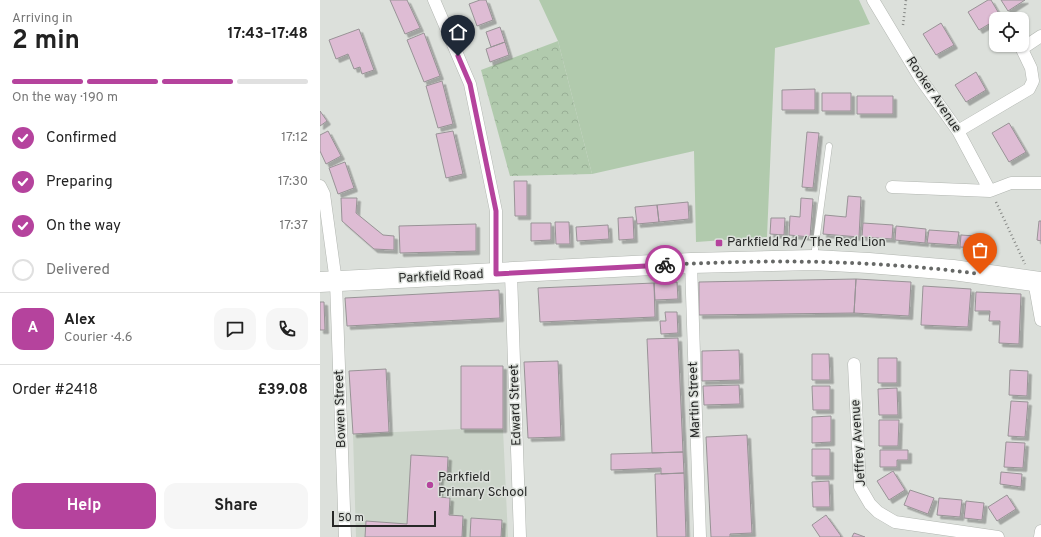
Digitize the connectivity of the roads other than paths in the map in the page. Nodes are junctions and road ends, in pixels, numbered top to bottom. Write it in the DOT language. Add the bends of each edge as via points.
graph roads {
  1 [pos="434,0"];
  2 [pos="873,0"];
  3 [pos="1041,36"];
  4 [pos="1029,43"];
  5 [pos="1024,52"];
  6 [pos="958,131"];
  7 [pos="829,146"];
  8 [pos="1041,183"];
  9 [pos="320,186"];
  10 [pos="892,187"];
  11 [pos="990,191"];
  12 [pos="814,260"];
  13 [pos="691,264"];
  14 [pos="504,274"];
  15 [pos="328,282"];
  16 [pos="1037,282"];
  17 [pos="1041,320"];
  18 [pos="854,364"];
  19 [pos="1041,531"];
  20 [pos="345,537"];
  21 [pos="520,537"];
  22 [pos="700,537"];
  23 [pos="998,537"];
  24 [pos="1040,537"];
  1 -- 14 [label="street, Edward Street" via="470,84 496,211"];
  2 -- 6 [label="street, Rooker Avenue" via="920,78"];
  3 -- 4 [label="street"];
  5 -- 6 [label="street" via="1033,81 1028,89"];
  6 -- 11 [label="street, Rooker Avenue"];
  7 -- 12 [label="lane"];
  8 -- 11 [label="street" via="1011,183"];
  9 -- 15 [label="street, Bowen Street" via="324,194"];
  10 -- 11 [label="street"];
  12 -- 13 [label="main road, Parkfield Road"];
  12 -- 16 [label="main road, Parkfield Road" via="953,270"];
  13 -- 14 [label="main road, Parkfield Road"];
  13 -- 22 [label="street, Martin Street"];
  14 -- 15 [label="main road, Parkfield Road"];
  14 -- 21 [label="street, Edward Street"];
  15 -- 20 [label="street, Bowen Street"];
  16 -- 17 [label="street"];
  18 -- 23 [label="street, Jeffrey Avenue" via="860,487 870,504 895,522"];
  19 -- 24 [label="street"];
}
